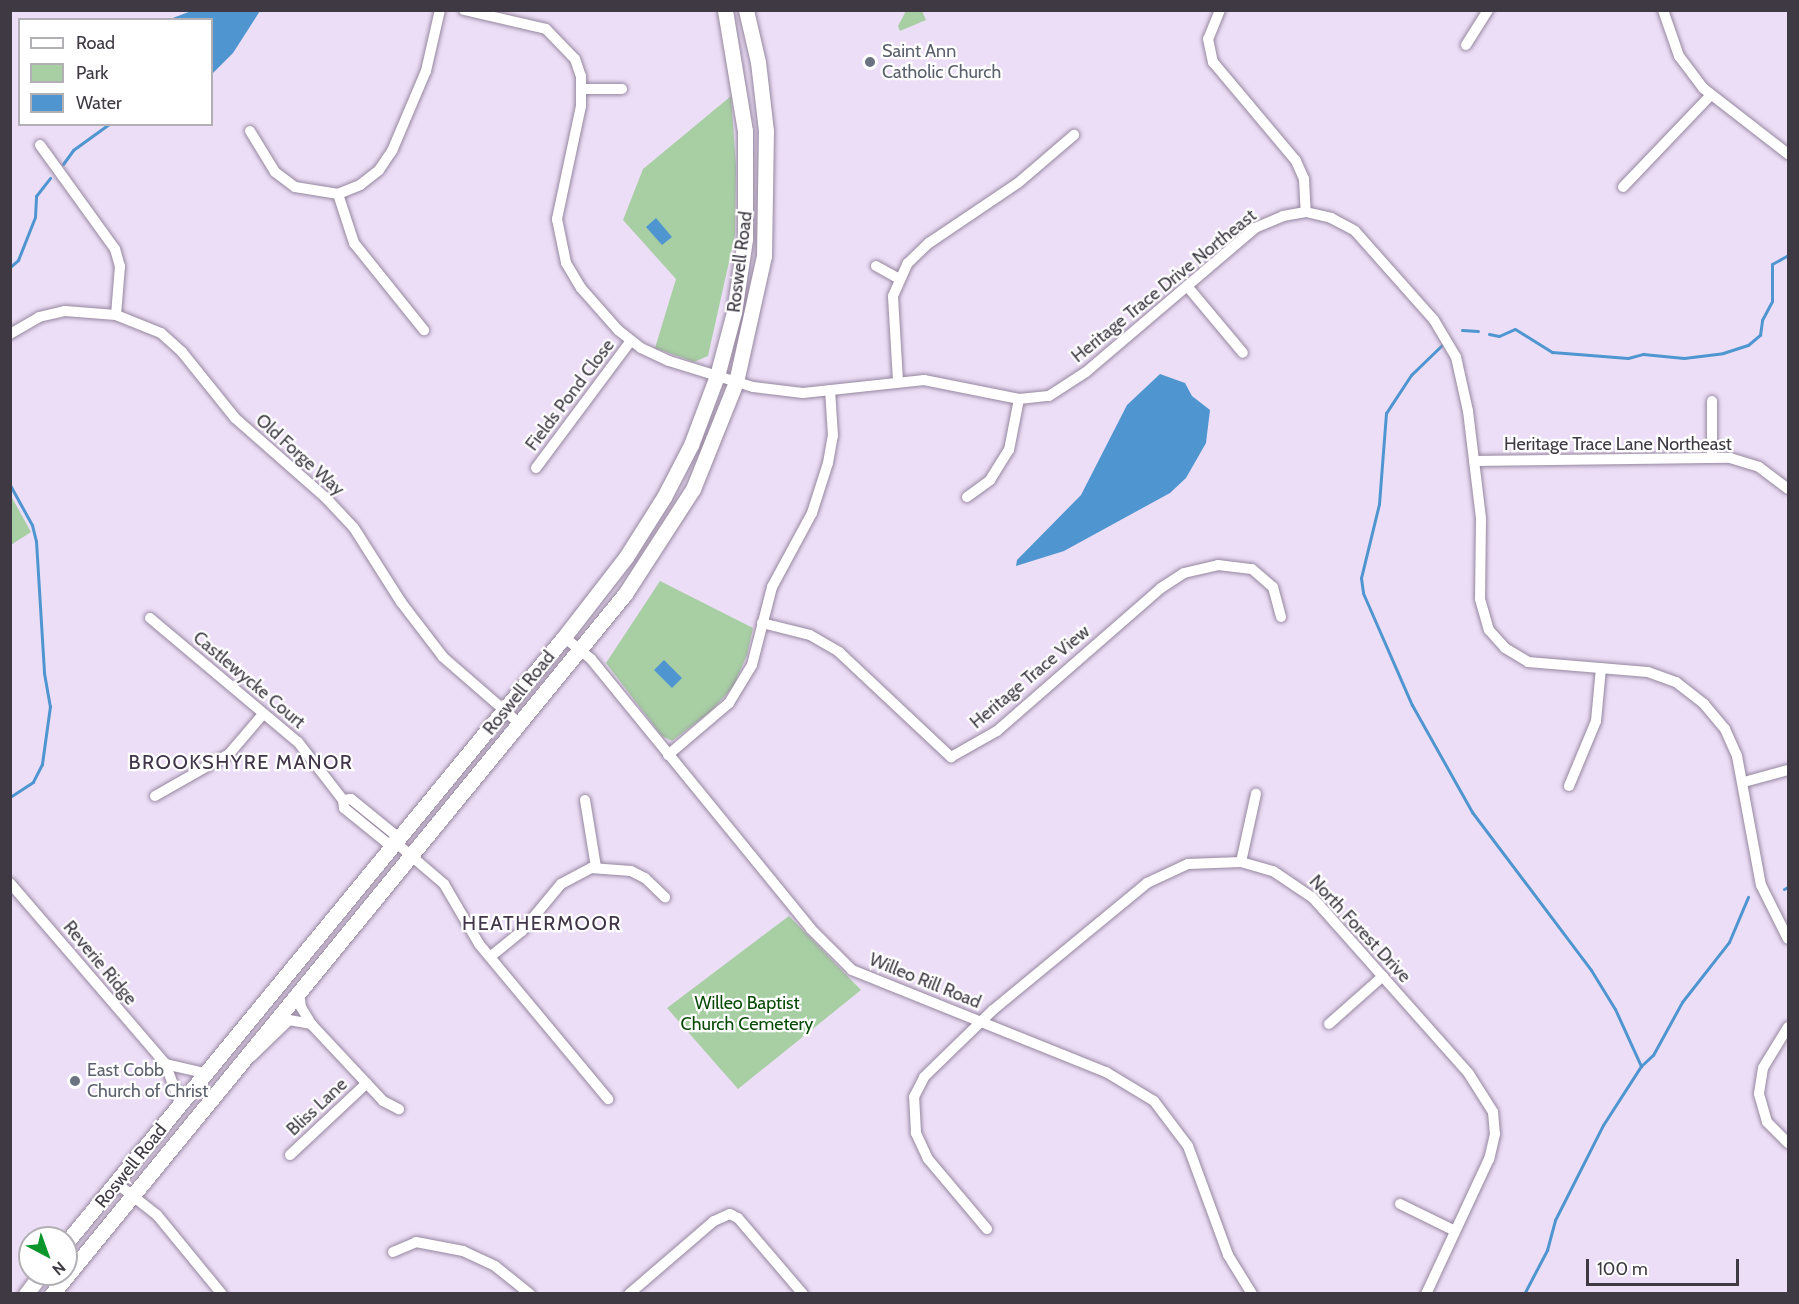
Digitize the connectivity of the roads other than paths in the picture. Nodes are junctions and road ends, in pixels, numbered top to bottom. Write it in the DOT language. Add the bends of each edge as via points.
graph roads {
  1 [pos="440,10"];
  2 [pos="464,10"];
  3 [pos="725,10"];
  4 [pos="746,10"];
  5 [pos="1220,10"];
  6 [pos="1488,10"];
  7 [pos="1663,10"];
  8 [pos="517,15"];
  9 [pos="1466,45"];
  10 [pos="582,89"];
  11 [pos="622,89"];
  12 [pos="1710,96"];
  13 [pos="250,131"];
  14 [pos="1074,135"];
  15 [pos="40,145"];
  16 [pos="1788,154"];
  17 [pos="1623,187"];
  18 [pos="338,194"];
  19 [pos="1306,212"];
  20 [pos="876,266"];
  21 [pos="898,278"];
  22 [pos="1187,286"];
  23 [pos="116,315"];
  24 [pos="424,330"];
  25 [pos="10,334"];
  26 [pos="630,342"];
  27 [pos="1243,353"];
  28 [pos="717,376"];
  29 [pos="898,381"];
  30 [pos="736,382"];
  31 [pos="830,390"];
  32 [pos="1019,399"];
  33 [pos="1712,400"];
  34 [pos="1712,457"];
  35 [pos="1474,461"];
  36 [pos="536,468"];
  37 [pos="1788,489"];
  38 [pos="967,497"];
  39 [pos="1281,617"];
  40 [pos="150,618"];
  41 [pos="762,623"];
  42 [pos="564,637"];
  43 [pos="579,650"];
  44 [pos="1601,668"];
  45 [pos="503,710"];
  46 [pos="263,714"];
  47 [pos="519,723"];
  48 [pos="668,755"];
  49 [pos="1788,770"];
  50 [pos="1743,782"];
  51 [pos="1569,786"];
  52 [pos="1256,794"];
  53 [pos="155,796"];
  54 [pos="585,800"];
  55 [pos="395,842"];
  56 [pos="411,855"];
  57 [pos="1241,862"];
  58 [pos="596,867"];
  59 [pos="10,883"];
  60 [pos="665,897"];
  61 [pos="1788,939"];
  62 [pos="490,957"];
  63 [pos="1383,976"];
  64 [pos="299,991"];
  65 [pos="981,1021"];
  66 [pos="312,1024"];
  67 [pos="1329,1024"];
  68 [pos="1788,1027"];
  69 [pos="165,1064"];
  70 [pos="234,1070"];
  71 [pos="206,1073"];
  72 [pos="367,1083"];
  73 [pos="608,1099"];
  74 [pos="180,1103"];
  75 [pos="399,1109"];
  76 [pos="1788,1143"];
  77 [pos="290,1155"];
  78 [pos="116,1182"];
  79 [pos="132,1194"];
  80 [pos="1400,1204"];
  81 [pos="78,1228"];
  82 [pos="987,1230"];
  83 [pos="1455,1231"];
  84 [pos="393,1252"];
  85 [pos="52,1293"];
  86 [pos="222,1293"];
  87 [pos="530,1293"];
  88 [pos="629,1293"];
  89 [pos="803,1293"];
  90 [pos="1252,1293"];
  91 [pos="1426,1293"];
  1 -- 18 [label="street" via="426,71 386,162 360,185"];
  2 -- 8 [label="street"];
  3 -- 28 [label="highway, Roswell Road" via="745,131 747,201 734,312"];
  4 -- 30 [label="highway, Roswell Road" via="762,90 767,189 758,295"];
  5 -- 19 [label="street" via="1208,39 1213,62 1296,161 1304,179"];
  6 -- 9 [label="street"];
  7 -- 12 [label="street" via="1679,56"];
  8 -- 10 [label="street" via="546,29 567,47 578,68"];
  10 -- 11 [label="street"];
  10 -- 26 [label="street" via="558,201 558,235 566,262 581,288"];
  12 -- 16 [label="street"];
  12 -- 17 [label="street"];
  13 -- 18 [label="street" via="275,172 295,187"];
  14 -- 21 [label="street" via="1018,183 929,243"];
  15 -- 23 [label="street" via="115,249 120,266"];
  18 -- 24 [label="street" via="354,243"];
  19 -- 22 [label="street, Heritage Trace Drive Northeast" via="1283,216 1255,228"];
  19 -- 35 [label="street, Heritage Trace Drive Northeast" via="1331,218 1355,231 1444,333 1465,388"];
  20 -- 21 [label="street"];
  21 -- 29 [label="street" via="892,321"];
  22 -- 27 [label="street"];
  22 -- 32 [label="street, Heritage Trace Drive Northeast" via="1061,390 1036,399"];
  23 -- 25 [label="street, Old Forge Way" via="65,311 29,321"];
  23 -- 45 [label="street, Old Forge Way" via="152,327 172,342 234,418 325,497 354,528 427,639"];
  26 -- 28 [label="street, Heritage Trace Drive Northeast" via="669,361"];
  26 -- 36 [label="street, Fields Pond Close"];
  28 -- 30 [label="street, Heritage Trace Drive Northeast"];
  28 -- 42 [label="highway, Roswell Road" via="691,445 647,527"];
  29 -- 31 [label="street, Heritage Trace Drive Northeast"];
  29 -- 32 [label="street, Heritage Trace Drive Northeast" via="941,381"];
  30 -- 31 [label="street, Heritage Trace Drive Northeast" via="787,392"];
  30 -- 43 [label="highway, Roswell Road" via="711,450 675,521 636,579"];
  31 -- 41 [label="street" via="833,436 825,472 812,513 772,587"];
  32 -- 38 [label="street" via="1009,450 990,480"];
  33 -- 34 [label="street"];
  34 -- 35 [label="street, Heritage Trace Lane Northeast"];
  34 -- 37 [label="street, Heritage Trace Lane Northeast" via="1759,467"];
  35 -- 44 [label="street, Heritage Trace Drive Northeast" via="1482,537 1480,598 1490,630 1505,648 1528,662"];
  39 -- 41 [label="street, Heritage Trace View" via="1273,587 1252,569 1218,565 1184,573 1161,588 997,730 951,757 839,652 810,635"];
  40 -- 46 [label="street, Castlewycke Court"];
  41 -- 48 [label="street" via="752,665 736,695"];
  42 -- 43 [label="street, Willeo Rill Road"];
  42 -- 45 [label="highway, Roswell Road"];
  43 -- 47 [label="highway, Roswell Road"];
  43 -- 48 [label="street, Willeo Rill Road"];
  44 -- 50 [label="street, Heritage Trace Drive Northeast" via="1648,672 1676,682 1695,696 1725,729"];
  44 -- 51 [label="street" via="1596,721"];
  45 -- 47 [label="street, Old Forge Way"];
  45 -- 55 [label="highway, Roswell Road"];
  46 -- 53 [label="street" via="229,754"];
  46 -- 55 [label="street, Castlewycke Court" via="303,748 343,800 344,808 387,843"];
  47 -- 56 [label="highway, Roswell Road"];
  48 -- 65 [label="street, Willeo Rill Road" via="843,962 873,981"];
  49 -- 50 [label="street"];
  50 -- 61 [label="street, Heritage Trace Drive Northeast" via="1761,885"];
  52 -- 57 [label="street"];
  54 -- 58 [label="street"];
  55 -- 56 [label="street, Castlewycke Court"];
  55 -- 71 [label="highway, Roswell Road"];
  56 -- 62 [label="street, Castlewycke Court" via="451,893"];
  56 -- 64 [label="highway, Roswell Road"];
  57 -- 63 [label="street, North Forest Drive" via="1273,871 1302,889"];
  57 -- 65 [label="street, North Forest Drive" via="1188,864 1147,883"];
  58 -- 60 [label="street" via="631,870"];
  58 -- 62 [label="street" via="561,884 522,931"];
  59 -- 69 [label="street, Reverie Ridge"];
  62 -- 73 [label="street, Castlewycke Court"];
  63 -- 67 [label="street"];
  63 -- 83 [label="street, North Forest Drive" via="1469,1074 1493,1112 1493,1146"];
  64 -- 66 [label="street, Bliss Lane" via="301,1007"];
  64 -- 70 [label="highway, Roswell Road"];
  65 -- 82 [label="street, North Forest Drive" via="924,1077 914,1097 914,1115 916,1133 928,1159"];
  65 -- 90 [label="street, Willeo Rill Road" via="1116,1077 1164,1111 1188,1146 1228,1255"];
  66 -- 70 [label="street" via="289,1020 265,1047"];
  66 -- 72 [label="street, Bliss Lane"];
  68 -- 76 [label="street" via="1763,1068 1759,1094 1767,1122"];
  69 -- 71 [label="street"];
  69 -- 74 [label="street, Reverie Ridge"];
  70 -- 79 [label="highway, Roswell Road"];
  71 -- 74 [label="highway, Roswell Road"];
  72 -- 75 [label="street, Bliss Lane" via="383,1101"];
  72 -- 77 [label="street, Bliss Lane"];
  74 -- 78 [label="highway, Roswell Road"];
  78 -- 79 [label="street"];
  78 -- 81 [label="highway, Roswell Road"];
  79 -- 85 [label="highway, Roswell Road"];
  79 -- 86 [label="street" via="157,1215"];
  80 -- 83 [label="street"];
  83 -- 91 [label="street, North Forest Drive"];
  84 -- 87 [label="street" via="416,1242 464,1251 495,1266"];
  88 -- 89 [label="street" via="714,1221 730,1214 738,1218"];
}
